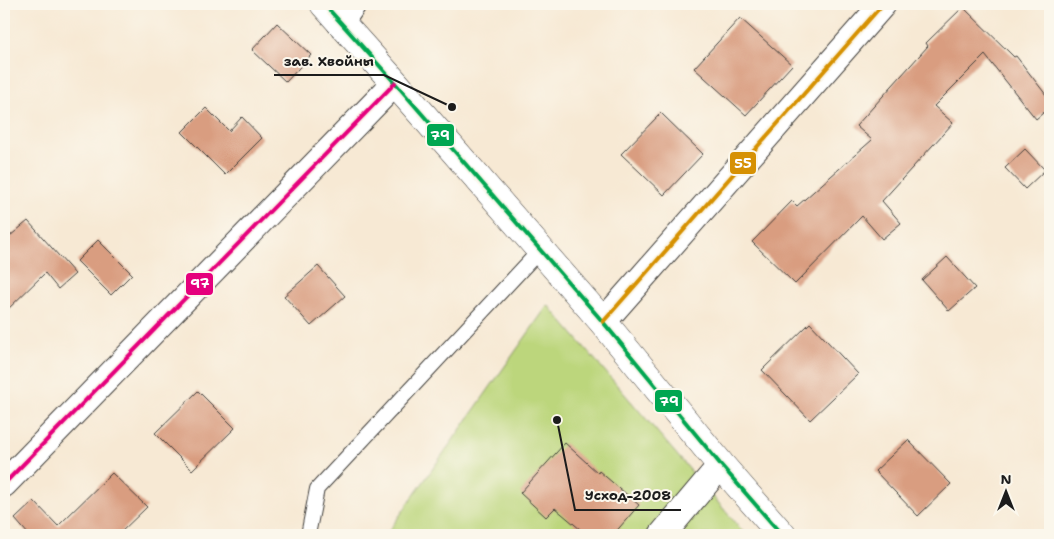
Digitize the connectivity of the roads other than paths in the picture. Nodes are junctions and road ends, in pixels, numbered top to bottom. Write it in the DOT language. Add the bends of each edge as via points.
graph roads {
  1 [pos="883,4"];
  2 [pos="339,10"];
  3 [pos="395,82"];
  4 [pos="540,250"];
  5 [pos="603,322"];
  6 [pos="721,465"];
  7 [pos="4,484"];
  8 [pos="308,535"];
  9 [pos="662,535"];
  10 [pos="782,535"];
  1 -- 5 [label="street"];
  2 -- 3 [label="street"];
  3 -- 4 [label="street"];
  3 -- 7 [label="street"];
  4 -- 5 [label="street"];
  4 -- 8 [label="lane" via="317,490"];
  5 -- 6 [label="street"];
  6 -- 9 [label="street"];
  6 -- 10 [label="street"];
}
